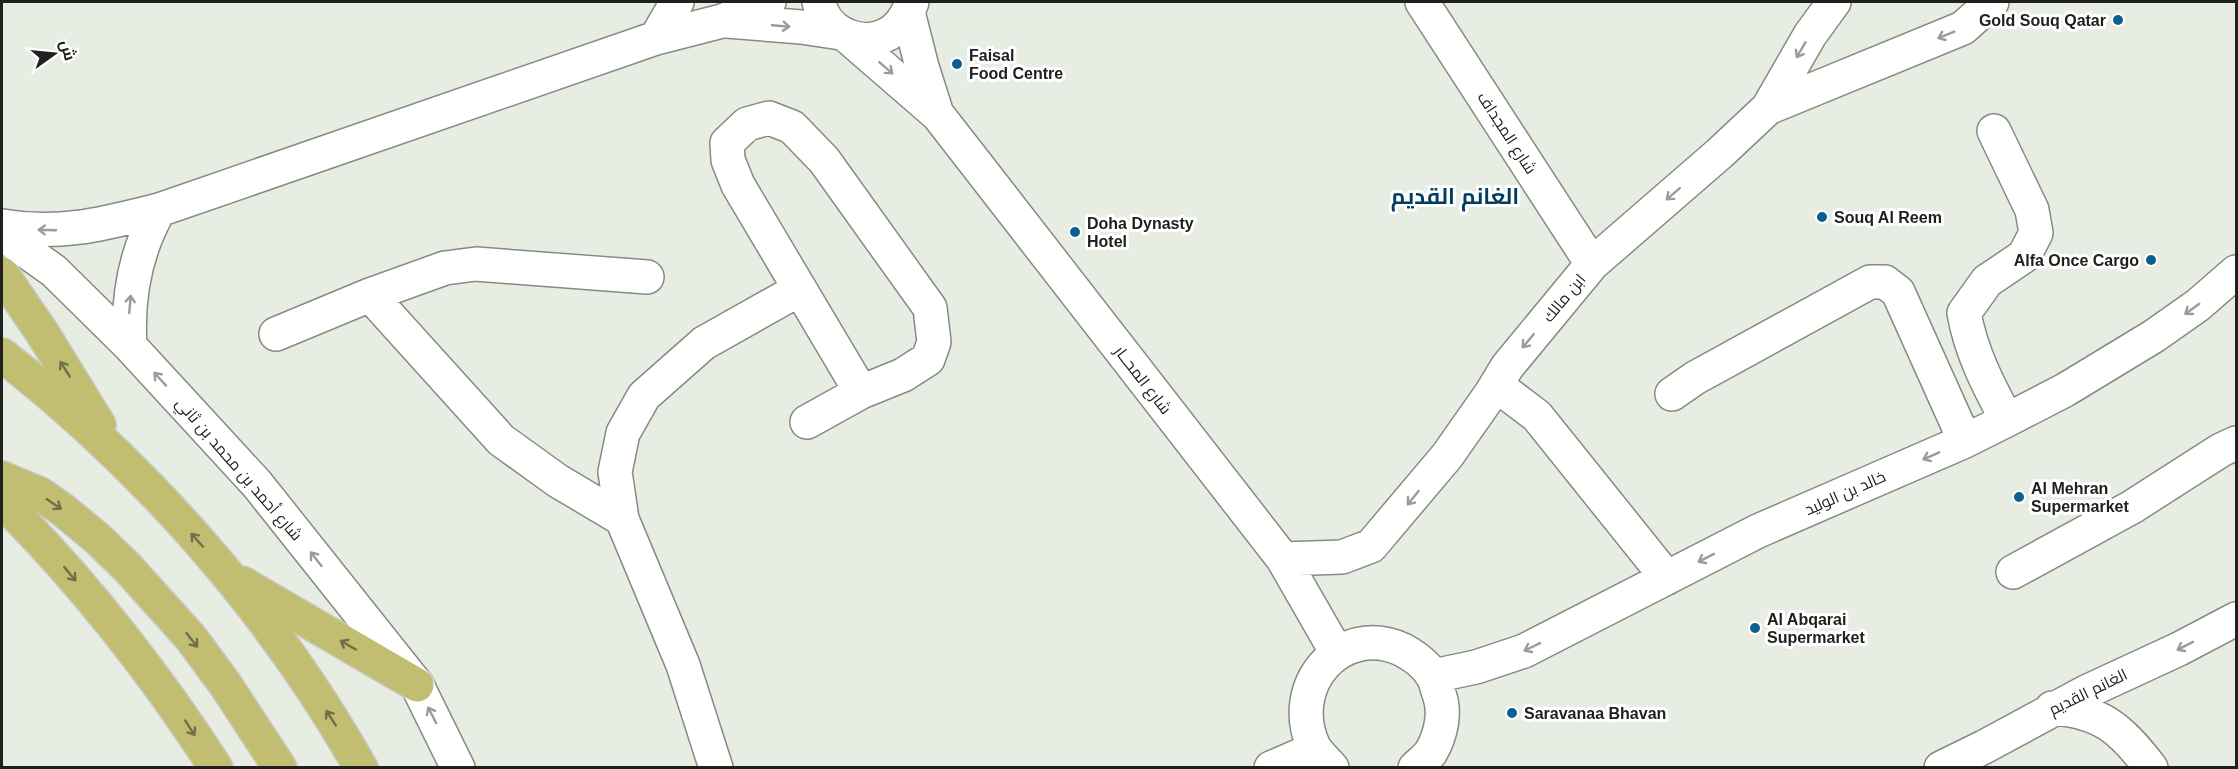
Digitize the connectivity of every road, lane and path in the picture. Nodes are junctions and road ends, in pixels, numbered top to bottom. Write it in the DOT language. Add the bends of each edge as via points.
graph roads {
  1 [pos="677,2"];
  2 [pos="769,2"];
  3 [pos="819,2"];
  4 [pos="1422,2"];
  5 [pos="1834,2"];
  6 [pos="1992,2"];
  7 [pos="910,7"];
  8 [pos="722,21"];
  9 [pos="844,35"];
  10 [pos="656,38"];
  11 [pos="1768,108"];
  12 [pos="938,115"];
  13 [pos="1994,131"];
  14 [pos="159,210"];
  15 [pos="2,226"];
  16 [pos="2,234"];
  17 [pos="1592,264"];
  18 [pos="2236,272"];
  19 [pos="2,274"];
  20 [pos="648,278"];
  21 [pos="800,289"];
  22 [pos="369,295"];
  23 [pos="276,334"];
  24 [pos="130,346"];
  25 [pos="2,355"];
  26 [pos="1496,386"];
  27 [pos="861,392"];
  28 [pos="1672,394"];
  29 [pos="2007,420"];
  30 [pos="807,422"];
  31 [pos="1965,441"];
  32 [pos="2236,443"];
  33 [pos="116,455"];
  34 [pos="2,478"];
  35 [pos="2,501"];
  36 [pos="622,519"];
  37 [pos="1283,560"];
  38 [pos="2013,572"];
  39 [pos="227,574"];
  40 [pos="1667,578"];
  41 [pos="2236,619"];
  42 [pos="1337,653"];
  43 [pos="2132,671"];
  44 [pos="1433,676"];
  45 [pos="417,686"];
  46 [pos="2052,708"];
  47 [pos="2130,740"];
  48 [pos="1324,758"];
  49 [pos="216,768"];
  50 [pos="280,768"];
  51 [pos="361,768"];
  52 [pos="458,768"];
  53 [pos="716,768"];
  54 [pos="1271,768"];
  55 [pos="1415,768"];
  56 [pos="1941,768"];
  57 [pos="2151,768"];
  1 -- 10 [label="street"];
  2 -- 8 [label="street"];
  3 -- 9 [label="street, شارع المحــار" via="824,16"];
  4 -- 17 [label="street, شارع المجداف"];
  5 -- 11 [label="street, ابن مالك, one-way"];
  6 -- 11 [label="street, one-way" via="1963,28"];
  7 -- 9 [label="street" via="893,31 883,36 860,40"];
  7 -- 12 [label="street, شارع المحــار" via="922,67"];
  8 -- 9 [label="street, one-way" via="801,27"];
  8 -- 10 [label="street"];
  9 -- 12 [label="street, شارع المحــار, one-way"];
  10 -- 14 [label="street"];
  11 -- 17 [label="street, ابن مالك, one-way"];
  12 -- 37 [label="street, شارع المحــار"];
  13 -- 29 [label="street" via="2032,210 2036,233 2024,256 1986,281 1964,313 1968,338"];
  14 -- 15 [label="street, one-way" via="92,227 56,231"];
  24 -- 14 [label="street, one-way" via="132,283 143,243"];
  16 -- 24 [label="street, شارع أحمد بن محمد بن ثاني" via="54,271"];
  17 -- 26 [label="street, ابن مالك, one-way" via="1506,367"];
  18 -- 29 [label="street, خالد بن الوليد, one-way" via="2154,336"];
  33 -- 19 [label="main road, one-way"];
  20 -- 22 [label="street" via="476,264 445,268"];
  21 -- 27 [label="street"];
  21 -- 27 [label="street" via="738,184 728,159 728,142 747,124 770,118 792,128 824,160 930,308 934,342 928,359 903,375"];
  21 -- 36 [label="street" via="704,344 644,396 623,433 615,472"];
  22 -- 23 [label="street"];
  22 -- 36 [label="street" via="501,440 558,481"];
  45 -- 24 [label="street, شارع أحمد بن محمد بن ثاني, one-way" via="256,484"];
  25 -- 33 [label="main road"];
  26 -- 37 [label="street, ابن مالك, one-way" via="1447,456 1371,546 1342,557"];
  26 -- 40 [label="street" via="1537,416"];
  27 -- 30 [label="street"];
  28 -- 31 [label="street" via="1869,282 1885,282 1898,292"];
  29 -- 31 [label="street, خالد بن الوليد"];
  31 -- 40 [label="street, خالد بن الوليد, one-way" via="1758,531"];
  32 -- 38 [label="street" via="2132,507"];
  39 -- 33 [label="main road, one-way"];
  34 -- 50 [label="main road, one-way" via="40,494 63,510 127,567 191,638"];
  35 -- 49 [label="main road, one-way" via="94,602 184,719"];
  36 -- 53 [label="street" via="683,665"];
  37 -- 42 [label="street, شارع المحــار"];
  45 -- 39 [label="main road, one-way"];
  51 -- 39 [label="main road, one-way" via="300,670"];
  40 -- 44 [label="street, خالد بن الوليد, one-way" via="1524,651"];
  41 -- 43 [label="street, الغانم القديم, one-way"];
  42 -- 44 [label="street" via="1363,644 1390,644 1414,656"];
  42 -- 48 [label="street" via="1318,672 1306,696 1305,723"];
  43 -- 46 [label="street, الغانم القديم"];
  43 -- 47 [label="street" via="2123,707"];
  44 -- 55 [label="street" via="1442,701 1441,728 1430,753"];
  52 -- 45 [label="street, شارع أحمد بن محمد بن ثاني, one-way"];
  46 -- 47 [label="street" via="2094,716"];
  46 -- 56 [label="street, الغانم القديم"];
  47 -- 57 [label="street"];
  48 -- 54 [label="street"];
}
